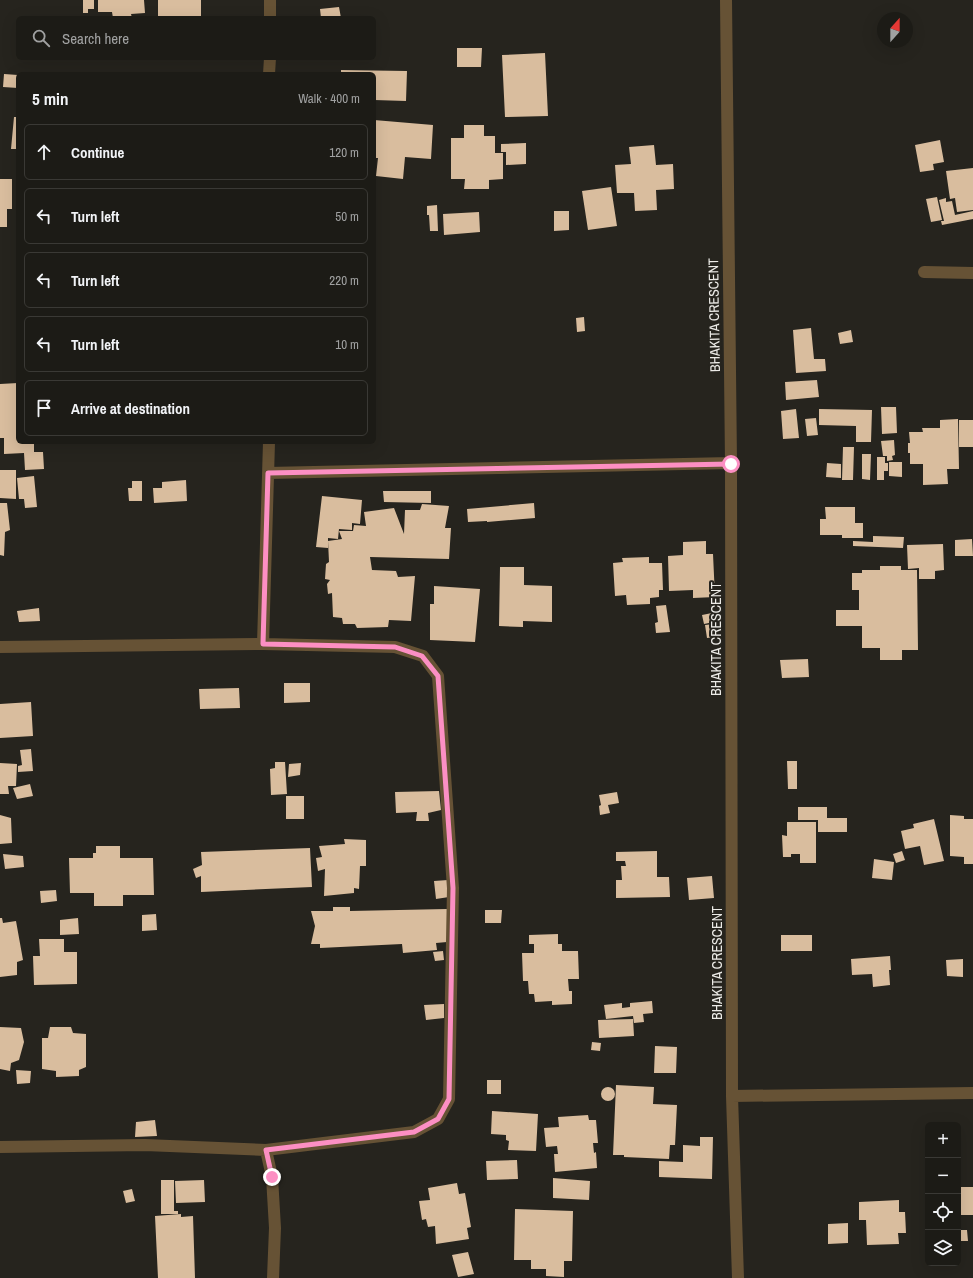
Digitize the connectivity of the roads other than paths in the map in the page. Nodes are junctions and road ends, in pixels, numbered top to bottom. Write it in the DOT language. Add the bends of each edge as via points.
graph roads {
  1 [pos="270,0"];
  2 [pos="726,0"];
  3 [pos="270,16"];
  4 [pos="270,60"];
  5 [pos="270,72"];
  6 [pos="924,272"];
  7 [pos="973,273"];
  8 [pos="269,444"];
  9 [pos="731,464"];
  10 [pos="268,473"];
  11 [pos="263,644"];
  12 [pos="0,647"];
  13 [pos="973,1094"];
  14 [pos="732,1096"];
  15 [pos="0,1146"];
  16 [pos="266,1150"];
  17 [pos="273,1278"];
  18 [pos="738,1278"];
  1 -- 3 [label="street"];
  2 -- 9 [label="street, BHAKITA CRESCENT"];
  4 -- 5 [label="street"];
  6 -- 7 [label="street"];
  8 -- 10 [label="street"];
  9 -- 10 [label="street"];
  9 -- 14 [label="street, BHAKITA CRESCENT"];
  10 -- 11 [label="street"];
  11 -- 12 [label="street"];
  11 -- 16 [label="street" via="395,647 422,656 438,676 453,888 449,1099 438,1119 414,1132"];
  13 -- 14 [label="street"];
  14 -- 18 [label="street, BHAKITA CRESCENT"];
  15 -- 16 [label="street" via="145,1145"];
  16 -- 17 [label="street" via="272,1184 275,1228"];
}
